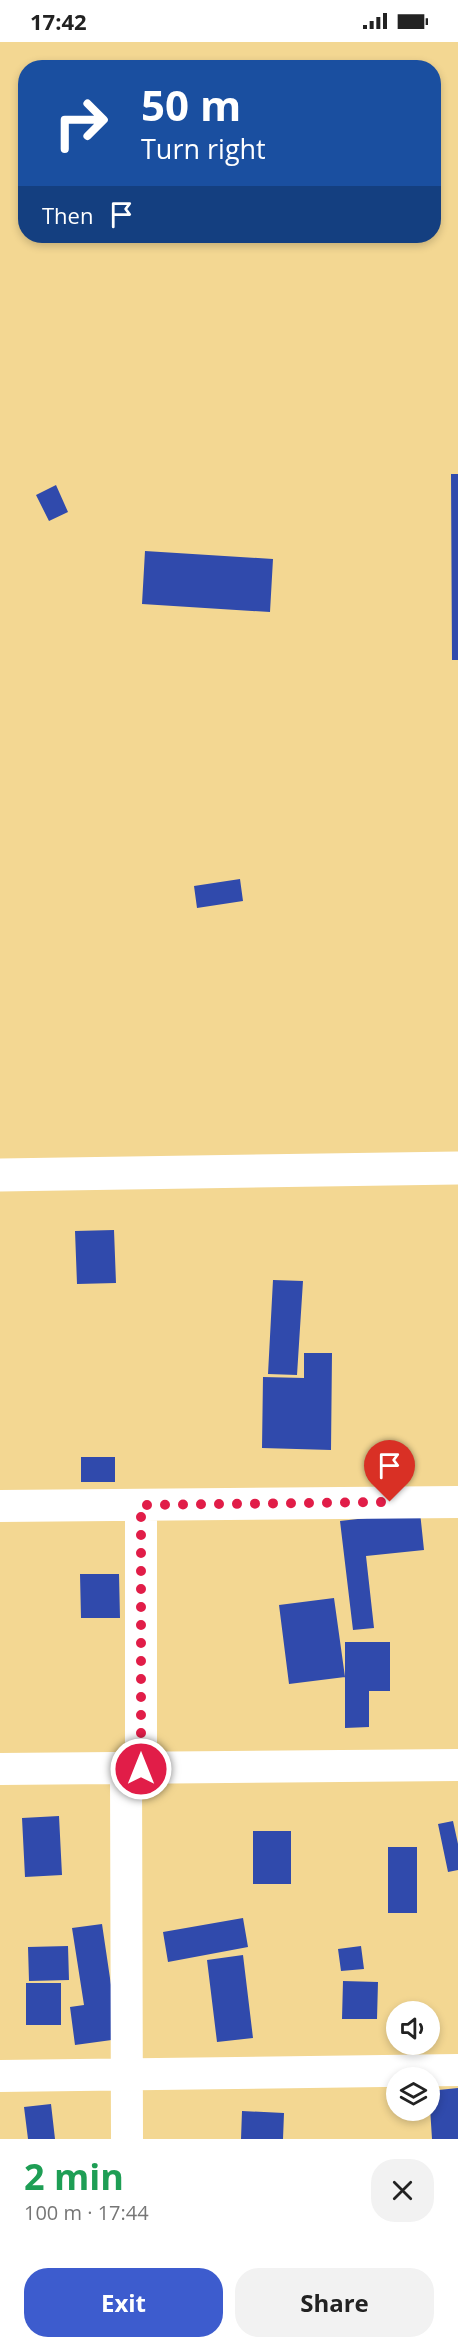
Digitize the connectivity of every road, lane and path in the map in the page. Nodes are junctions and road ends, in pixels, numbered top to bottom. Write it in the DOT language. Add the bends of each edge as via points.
graph roads {
  1 [pos="458,1168"];
  2 [pos="0,1174"];
  3 [pos="458,1502"];
  4 [pos="141,1505"];
  5 [pos="0,1506"];
  6 [pos="458,1765"];
  7 [pos="0,1769"];
  8 [pos="133,1769"];
  9 [pos="458,2070"];
  10 [pos="0,2076"];
  11 [pos="127,2076"];
  12 [pos="127,2139"];
  1 -- 2 [label="main road"];
  3 -- 4 [label="street"];
  4 -- 5 [label="street"];
  4 -- 8 [label="street"];
  6 -- 8 [label="street"];
  7 -- 8 [label="street"];
  8 -- 11 [label="street"];
  9 -- 11 [label="street"];
  10 -- 11 [label="street"];
  11 -- 12 [label="street"];
}
